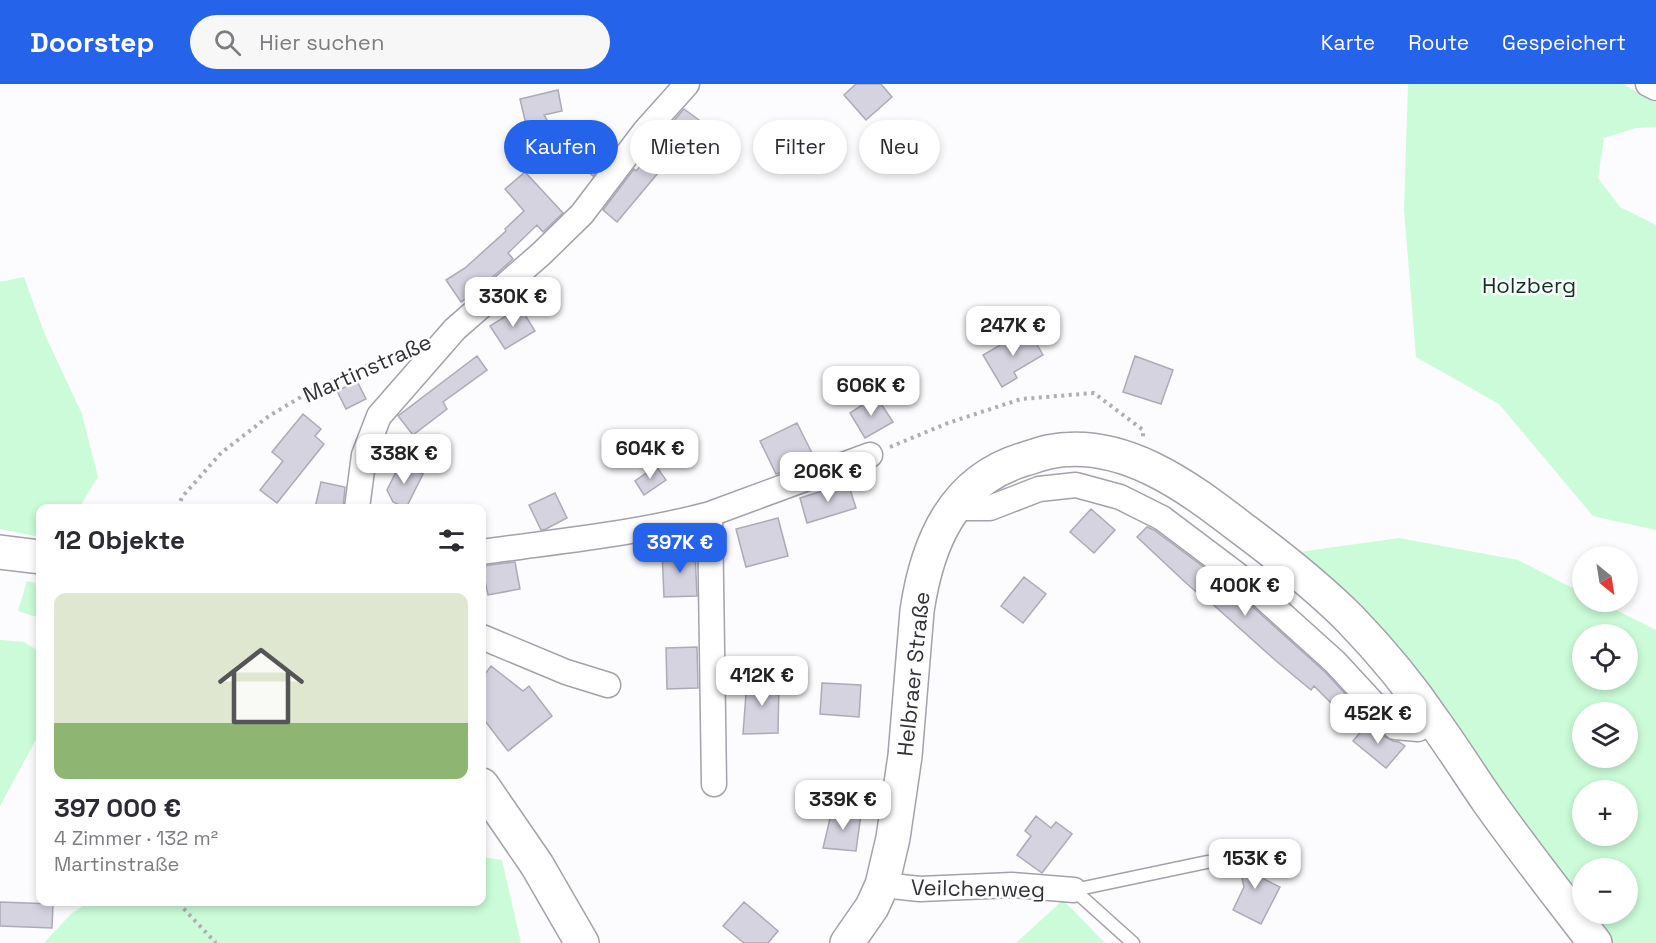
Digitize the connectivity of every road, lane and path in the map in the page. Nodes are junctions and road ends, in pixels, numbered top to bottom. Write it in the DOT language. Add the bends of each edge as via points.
graph roads {
  1 [pos="687,84"];
  2 [pos="1648,84"];
  3 [pos="1656,88"];
  4 [pos="414,346"];
  5 [pos="870,455"];
  6 [pos="1146,465"];
  7 [pos="179,504"];
  8 [pos="358,504"];
  9 [pos="953,508"];
  10 [pos="710,514"];
  11 [pos="486,551"];
  12 [pos="0,552"];
  13 [pos="36,556"];
  14 [pos="486,639"];
  15 [pos="608,685"];
  16 [pos="1434,720"];
  17 [pos="714,784"];
  18 [pos="486,791"];
  19 [pos="1207,862"];
  20 [pos="882,885"];
  21 [pos="1074,890"];
  22 [pos="182,906"];
  23 [pos="216,943"];
  24 [pos="582,943"];
  25 [pos="847,943"];
  26 [pos="1133,943"];
  27 [pos="1595,943"];
  1 -- 8 [label="street, Martinstraße" via="645,131 582,214 455,329 379,416 364,455"];
  2 -- 3 [label="street"];
  4 -- 7 [label="path, Martinstraße" via="321,385 269,416 221,453"];
  5 -- 6 [label="path" via="1021,399 1094,393 1143,430"];
  5 -- 10 [label="street"];
  6 -- 9 [label="main road, Helbraer Straße" via="1093,451 1049,452 992,473 970,488"];
  6 -- 16 [label="main road, Helbraer Straße" via="1205,500 1319,589 1372,643"];
  9 -- 16 [label="street" via="990,508 1039,489 1076,485 1120,497 1162,518 1243,579 1335,662 1395,727 1418,729"];
  9 -- 20 [label="main road, Helbraer Straße" via="932,547 920,591 902,777"];
  10 -- 11 [label="street"];
  10 -- 17 [label="street"];
  12 -- 13 [label="main road"];
  14 -- 15 [label="street"];
  16 -- 27 [label="main road, Helbraer Straße" via="1488,801"];
  18 -- 24 [label="main road" via="537,865"];
  19 -- 21 [label="lane, Veilchenweg"];
  20 -- 21 [label="street, Veilchenweg" via="920,889 1012,885"];
  20 -- 25 [label="main road, Helbraer Straße"];
  21 -- 26 [label="lane, Veilchenweg"];
  22 -- 23 [label="path"];
}
